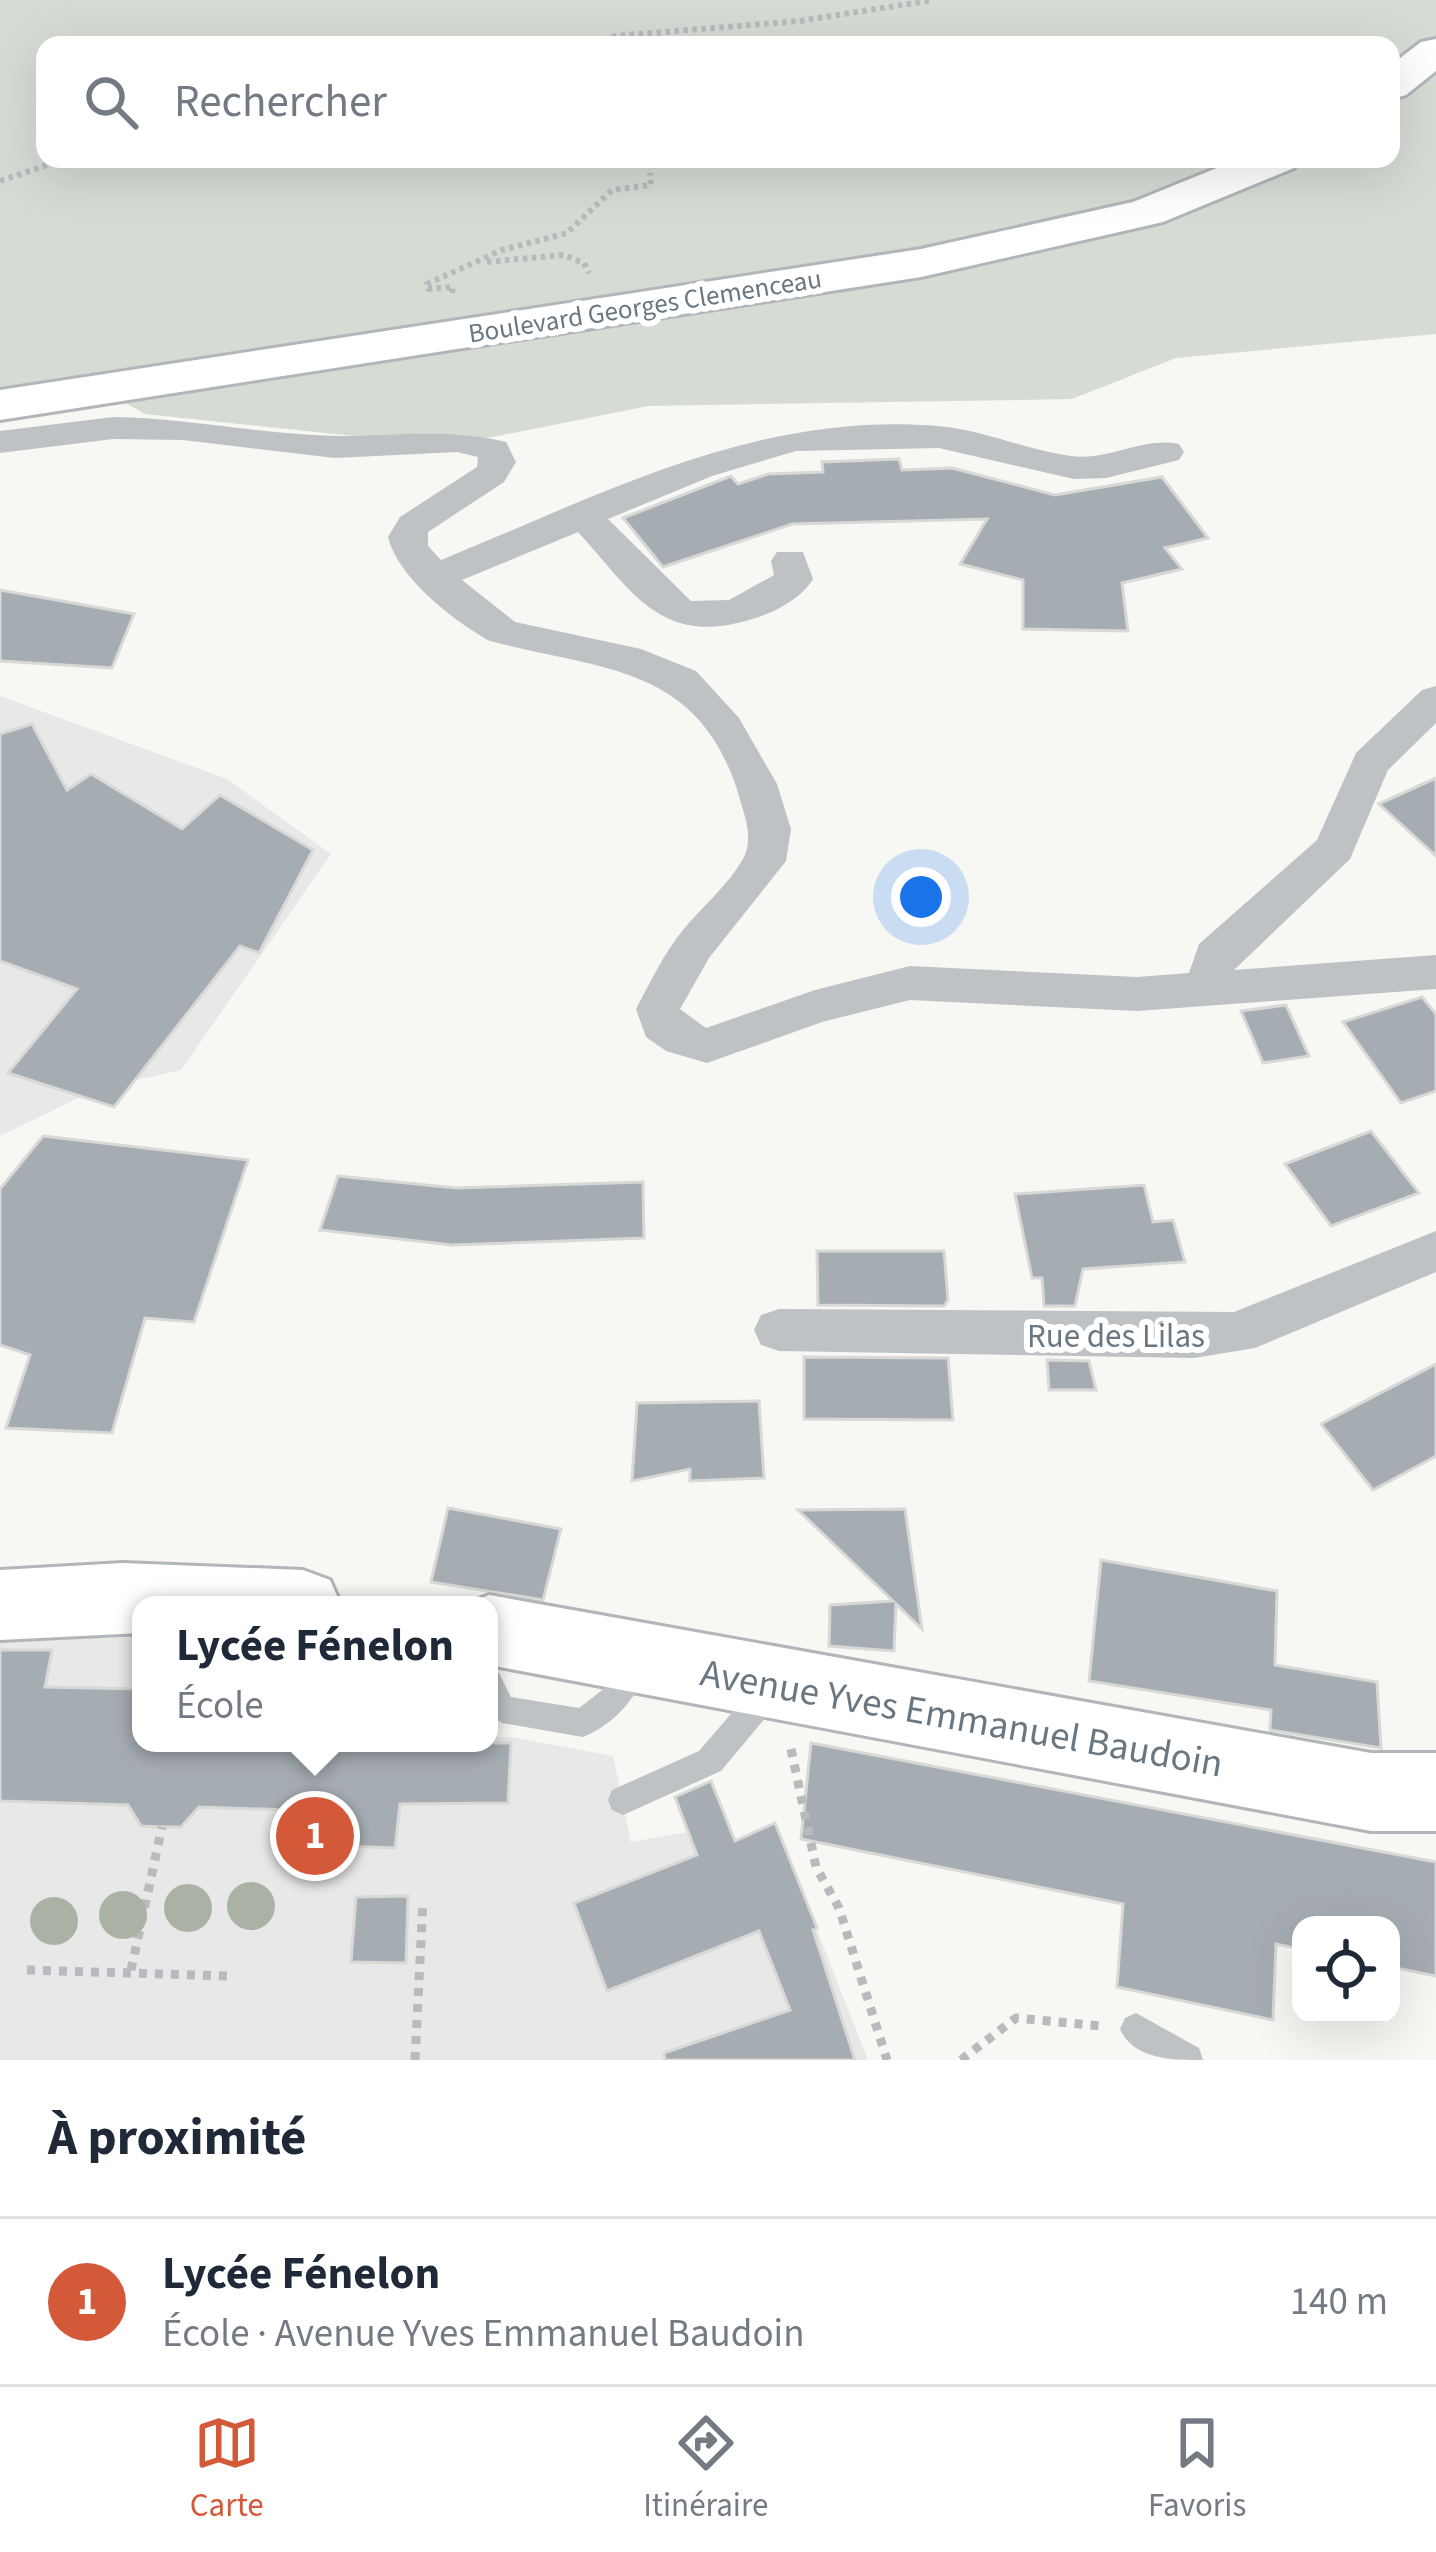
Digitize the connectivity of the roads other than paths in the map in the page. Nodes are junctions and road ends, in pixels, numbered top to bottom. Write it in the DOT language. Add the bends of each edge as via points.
graph roads {
  1 [pos="1436,51"];
  2 [pos="1400,79"];
  3 [pos="1256,168"];
  4 [pos="0,405"];
  5 [pos="0,442"];
  6 [pos="1166,452"];
  7 [pos="584,516"];
  8 [pos="790,561"];
  9 [pos="435,577"];
  10 [pos="1436,700"];
  11 [pos="1436,972"];
  12 [pos="1209,985"];
  13 [pos="1436,1250"];
  14 [pos="779,1330"];
  15 [pos="132,1598"];
  16 [pos="0,1605"];
  17 [pos="498,1632"];
  18 [pos="639,1658"];
  19 [pos="777,1683"];
  20 [pos="498,1701"];
  21 [pos="1436,1792"];
  22 [pos="622,1800"];
  23 [pos="1136,2029"];
  24 [pos="1187,2060"];
  1 -- 2 [label="main road"];
  3 -- 4 [label="main road, Boulevard Georges Clemenceau" via="1147,212 921,262"];
  5 -- 9 [label="street" via="113,428 335,447 477,442 493,450 491,474 407,537"];
  6 -- 7 [label="street" via="1074,468 939,437 794,440 699,468"];
  7 -- 8 [label="street" via="669,608 686,616 728,612 784,589 794,579"];
  7 -- 9 [label="street"];
  9 -- 12 [label="street" via="505,632 641,662 682,680 725,728 756,784 770,829 765,861 694,947 658,1009 662,1025 682,1039 707,1046 910,983 1137,994"];
  10 -- 12 [label="street" via="1370,763 1335,848 1215,956"];
  11 -- 12 [label="street"];
  13 -- 14 [label="street, Rue des Lilas" via="1237,1333"];
  15 -- 16 [label="main road"];
  17 -- 18 [label="main road, Avenue Yves Emmanuel Baudoin"];
  18 -- 19 [label="main road, Avenue Yves Emmanuel Baudoin"];
  18 -- 20 [label="lane" via="620,1694 583,1723 502,1709"];
  19 -- 21 [label="main road, Avenue Yves Emmanuel Baudoin" via="1371,1792"];
  19 -- 22 [label="lane" via="710,1761"];
  23 -- 24 [label="lane"];
}
